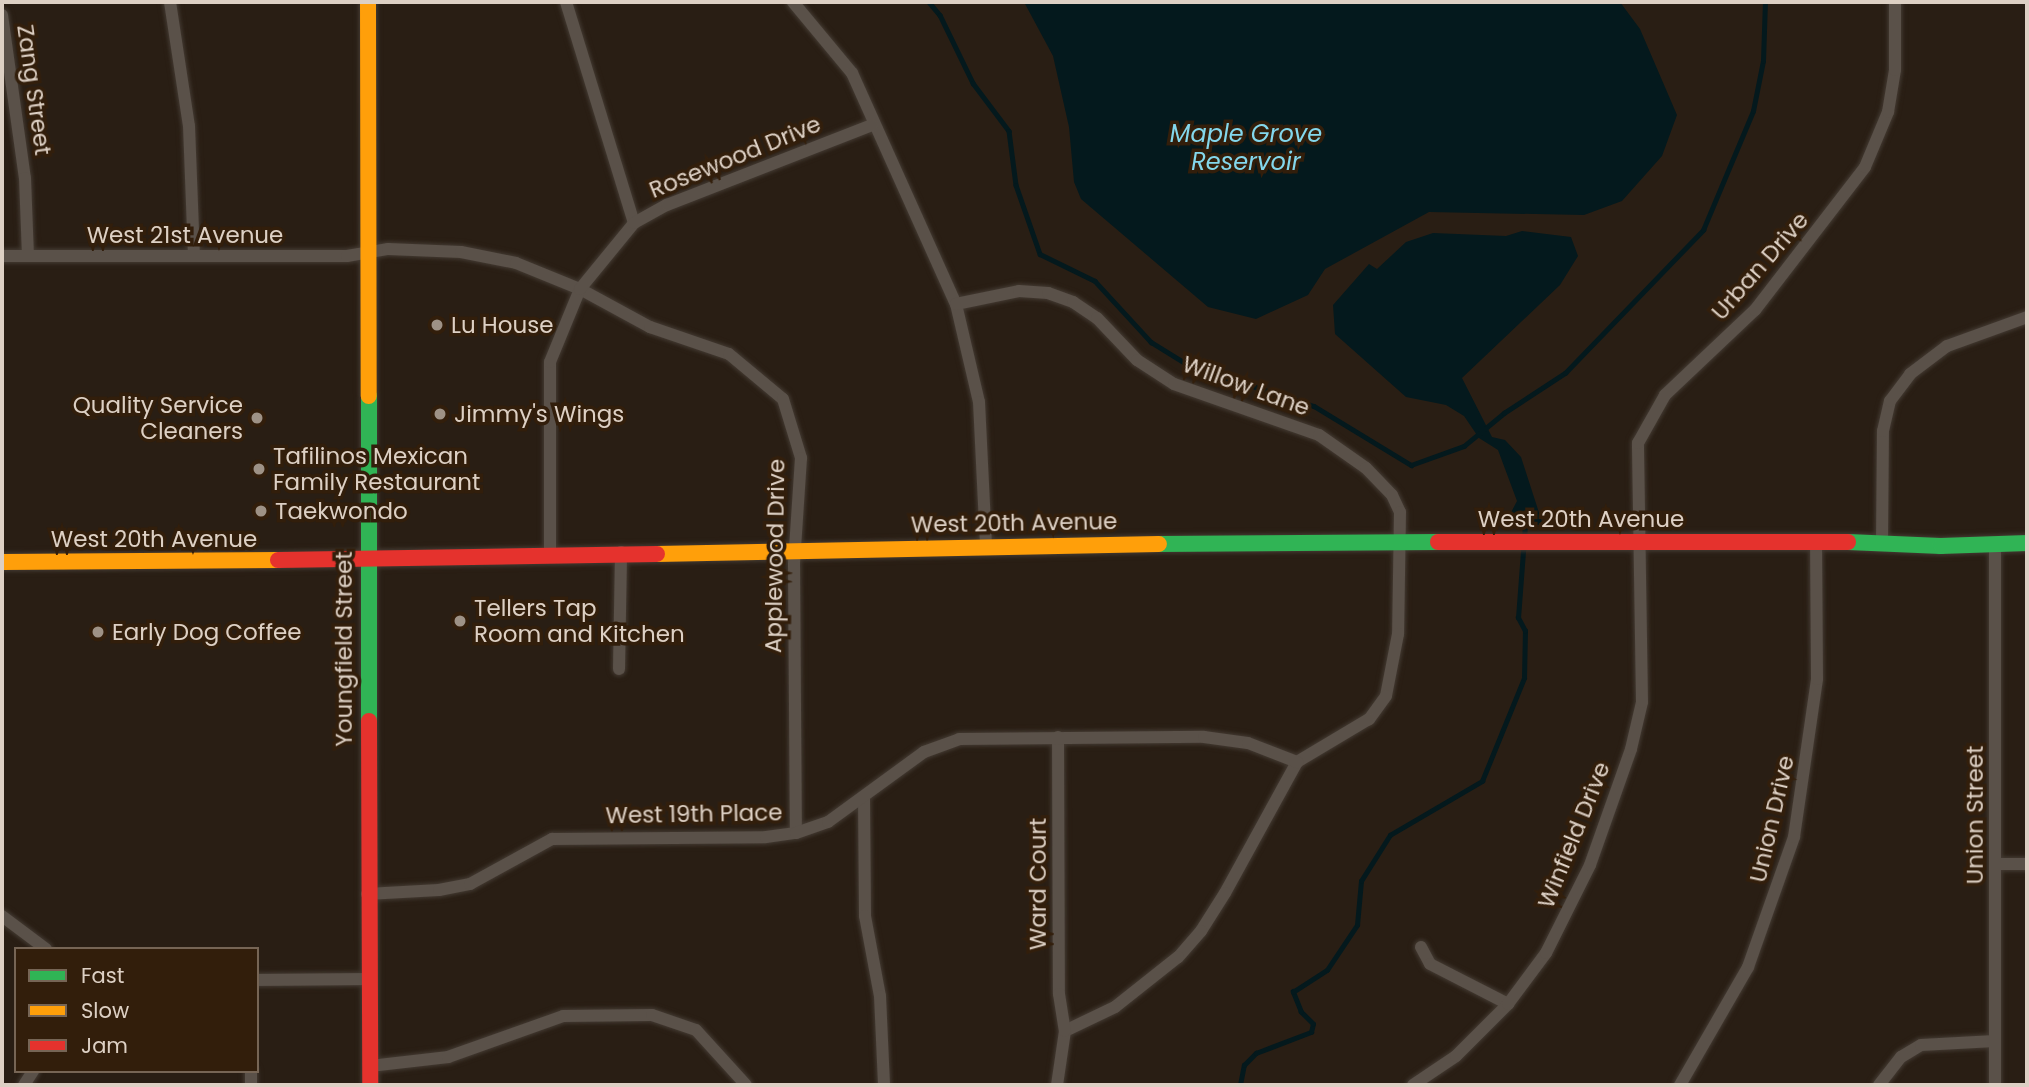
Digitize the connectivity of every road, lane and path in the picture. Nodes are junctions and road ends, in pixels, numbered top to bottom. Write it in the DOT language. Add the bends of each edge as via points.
graph roads {
  1 [pos="170,2"];
  2 [pos="368,2"];
  3 [pos="566,2"];
  4 [pos="793,2"];
  5 [pos="1895,2"];
  6 [pos="2,15"];
  7 [pos="872,125"];
  8 [pos="634,223"];
  9 [pos="368,255"];
  10 [pos="2,256"];
  11 [pos="28,256"];
  12 [pos="194,256"];
  13 [pos="580,289"];
  14 [pos="956,304"];
  15 [pos="2027,317"];
  16 [pos="1816,540"];
  17 [pos="1638,541"];
  18 [pos="1401,542"];
  19 [pos="1882,542"];
  20 [pos="2027,544"];
  21 [pos="986,545"];
  22 [pos="1995,546"];
  23 [pos="797,551"];
  24 [pos="621,552"];
  25 [pos="550,554"];
  26 [pos="367,560"];
  27 [pos="2,562"];
  28 [pos="619,668"];
  29 [pos="1058,737"];
  30 [pos="1297,762"];
  31 [pos="864,798"];
  32 [pos="796,833"];
  33 [pos="1996,864"];
  34 [pos="2027,864"];
  35 [pos="367,894"];
  36 [pos="2,916"];
  37 [pos="43,947"];
  38 [pos="1421,947"];
  39 [pos="367,979"];
  40 [pos="259,980"];
  41 [pos="1508,1004"];
  42 [pos="1065,1031"];
  43 [pos="1995,1041"];
  44 [pos="370,1066"];
  45 [pos="370,1085"];
  46 [pos="746,1085"];
  47 [pos="884,1085"];
  48 [pos="1057,1085"];
  49 [pos="1413,1085"];
  50 [pos="1680,1085"];
  51 [pos="1880,1085"];
  52 [pos="1995,1085"];
  1 -- 12 [label="street" via="189,126"];
  2 -- 9 [label="street, Youngfield Street"];
  3 -- 8 [label="street"];
  4 -- 7 [label="street" via="852,73"];
  5 -- 17 [label="street, Urban Drive" via="1895,70 1879,139 1849,194 1755,310 1665,395 1638,443"];
  6 -- 11 [label="street, Zang Street" via="23,164"];
  7 -- 8 [label="street, Rosewood Drive" via="667,205"];
  7 -- 14 [label="street"];
  8 -- 13 [label="street, Rosewood Drive"];
  9 -- 12 [label="street, West 21st Avenue"];
  9 -- 13 [label="street, Applewood Drive" via="388,249 426,248 485,255"];
  9 -- 26 [label="street, Youngfield Street"];
  10 -- 11 [label="street, West 21st Avenue"];
  11 -- 12 [label="street, West 21st Avenue"];
  13 -- 23 [label="street, Applewood Drive" via="650,327 729,354 783,399 801,458"];
  13 -- 25 [label="street, Rosewood Drive" via="550,362"];
  14 -- 18 [label="street, Willow Lane" via="1019,291 1048,293 1073,302 1163,378 1300,426 1366,468 1400,512"];
  14 -- 21 [label="street" via="979,402"];
  15 -- 19 [label="street" via="1947,346 1910,374 1890,401 1884,431"];
  16 -- 17 [label="street, West 20th Avenue"];
  16 -- 19 [label="street, West 20th Avenue"];
  16 -- 50 [label="street, Union Drive" via="1817,679 1794,837 1748,967"];
  17 -- 18 [label="street, West 20th Avenue"];
  17 -- 41 [label="street, Winfield Drive" via="1642,702 1631,749 1590,865 1546,953"];
  18 -- 21 [label="street, West 20th Avenue"];
  18 -- 30 [label="street, Willow Lane" via="1397,645 1387,696 1369,719"];
  19 -- 22 [label="street, West 20th Avenue"];
  20 -- 22 [label="street, West 20th Avenue"];
  21 -- 23 [label="street, West 20th Avenue"];
  22 -- 33 [label="street, Union Street"];
  23 -- 24 [label="street, West 20th Avenue"];
  23 -- 32 [label="street, Applewood Drive"];
  24 -- 25 [label="street, West 20th Avenue"];
  24 -- 28 [label="street"];
  25 -- 26 [label="street, West 20th Avenue"];
  26 -- 27 [label="street, West 20th Avenue"];
  26 -- 35 [label="street, Youngfield Street"];
  29 -- 30 [label="street, West 19th Place" via="1226,739"];
  29 -- 31 [label="street, West 19th Place" via="950,742 924,752"];
  29 -- 42 [label="street, Ward Court" via="1059,994"];
  30 -- 42 [label="street, Willow Lane" via="1201,931 1178,957 1115,1007"];
  31 -- 32 [label="street, West 19th Place" via="828,821"];
  31 -- 47 [label="street" via="865,916 880,996"];
  32 -- 35 [label="street, West 19th Place" via="552,839 470,884"];
  33 -- 34 [label="street"];
  33 -- 43 [label="street, Union Street"];
  35 -- 39 [label="street, Youngfield Street"];
  36 -- 37 [label="street"];
  38 -- 41 [label="street" via="1430,964"];
  39 -- 40 [label="street"];
  39 -- 44 [label="street, Youngfield Street"];
  41 -- 49 [label="street, Winfield Drive" via="1456,1056"];
  42 -- 48 [label="street"];
  43 -- 51 [label="street" via="1921,1045 1901,1057"];
  43 -- 52 [label="street, Union Street"];
  44 -- 45 [label="street, Youngfield Street"];
  44 -- 46 [label="street" via="448,1057 563,1016 652,1015 696,1030"];
}
